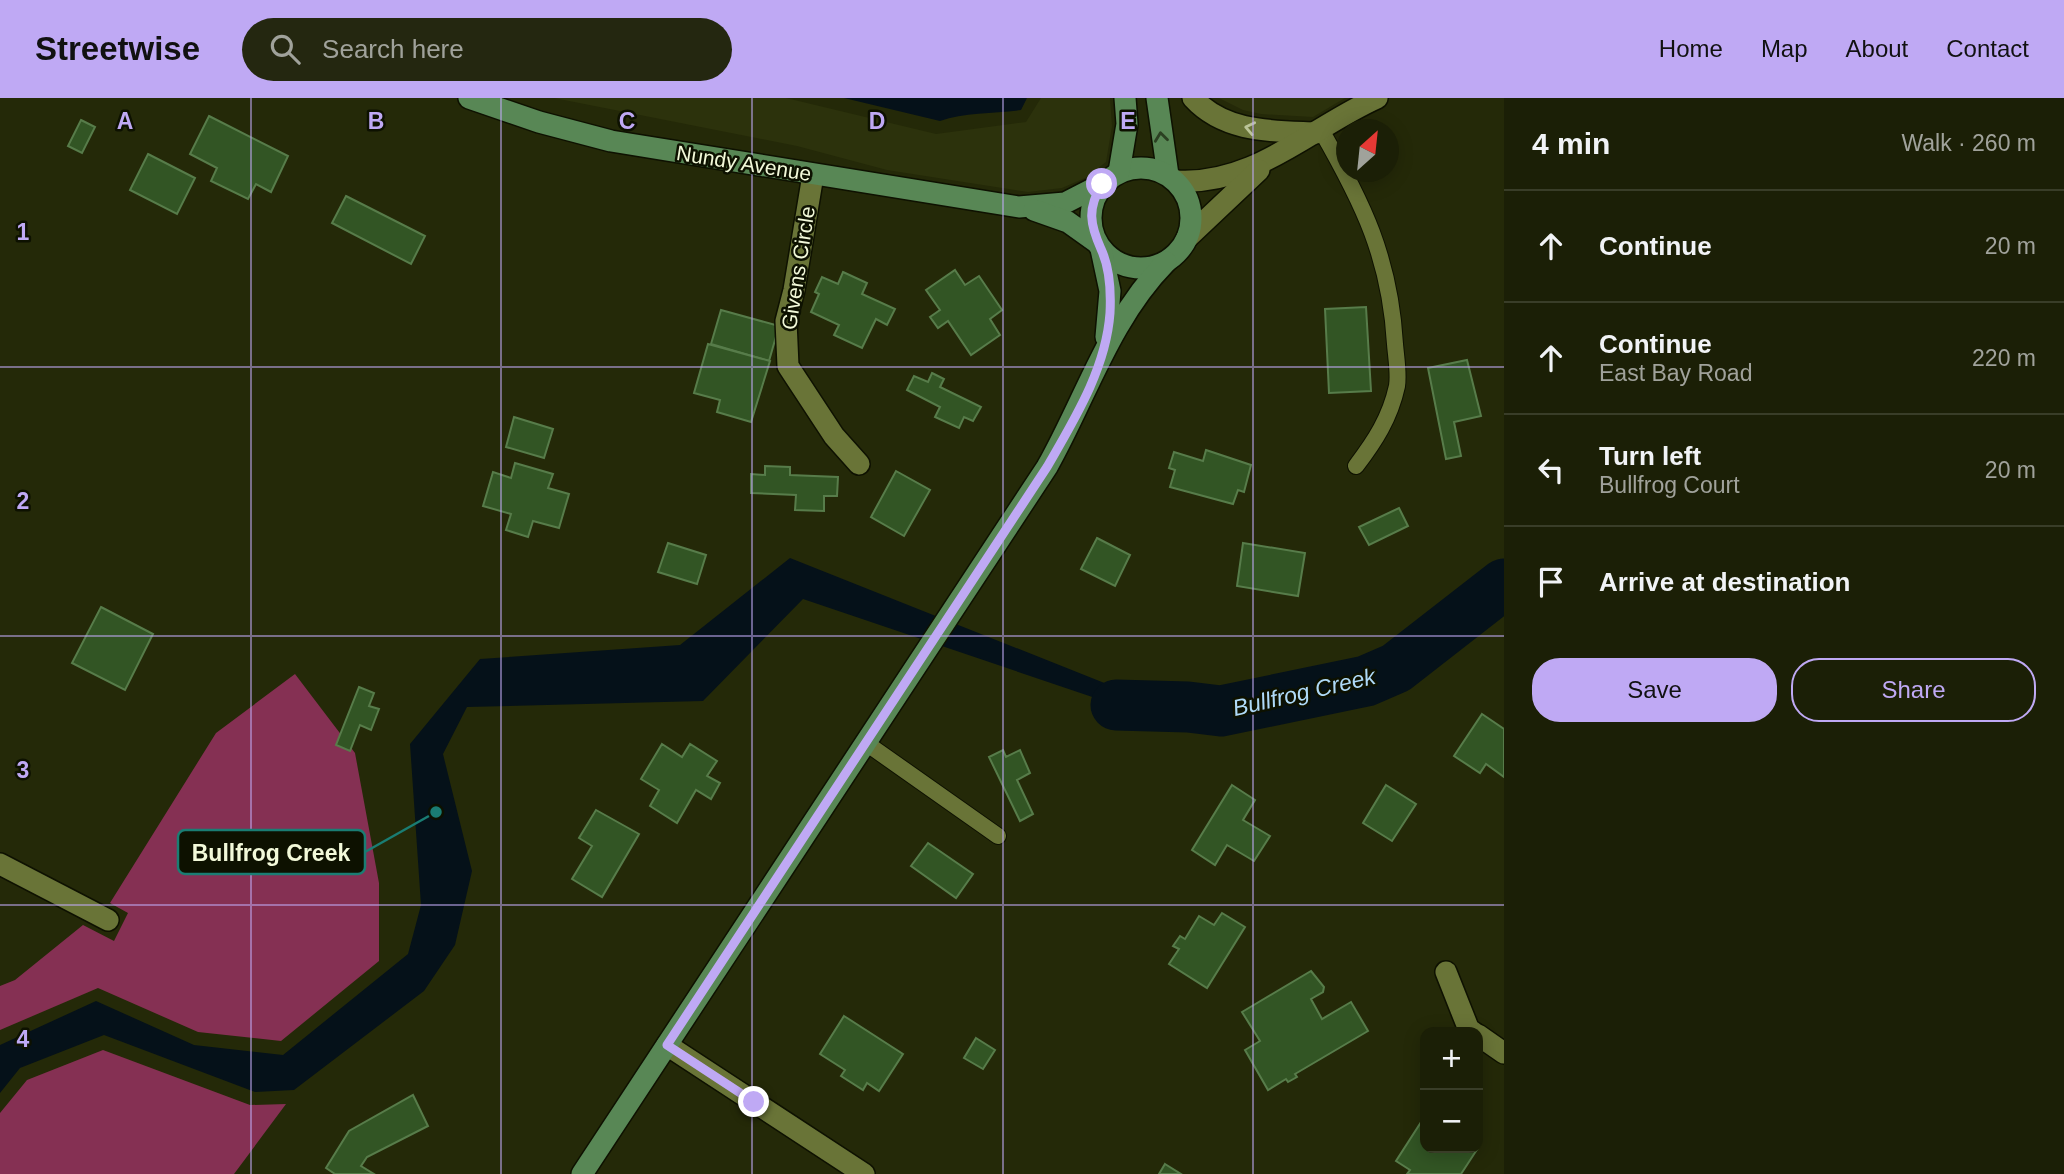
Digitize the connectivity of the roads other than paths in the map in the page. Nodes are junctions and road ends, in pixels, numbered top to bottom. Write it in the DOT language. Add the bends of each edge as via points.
graph roads {
  1 [pos="468,98"];
  2 [pos="1125,98"];
  3 [pos="1157,98"];
  4 [pos="1194,98"];
  5 [pos="1377,98"];
  6 [pos="1318,131"];
  7 [pos="1269,160"];
  8 [pos="813,175"];
  9 [pos="1111,178"];
  10 [pos="1172,178"];
  11 [pos="1025,207"];
  12 [pos="1187,239"];
  13 [pos="1099,245"];
  14 [pos="1166,262"];
  15 [pos="1104,350"];
  16 [pos="859,464"];
  17 [pos="1356,466"];
  18 [pos="866,743"];
  19 [pos="999,836"];
  20 [pos="0,864"];
  21 [pos="108,920"];
  22 [pos="1446,972"];
  23 [pos="1468,1027"];
  24 [pos="1483,1039"];
  25 [pos="667,1045"];
  26 [pos="1504,1053"];
  27 [pos="582,1174"];
  28 [pos="864,1174"];
  1 -- 8 [label="street, Nundy Avenue" via="611,141"];
  2 -- 9 [label="street" via="1127,124"];
  10 -- 3 [label="street, one-way"];
  6 -- 4 [label="street, one-way" via="1237,125"];
  5 -- 6 [label="street"];
  6 -- 7 [label="street"];
  6 -- 17 [label="lane" via="1370,220 1394,328 1397,383 1387,419"];
  7 -- 10 [label="street" via="1207,181"];
  7 -- 12 [label="street"];
  8 -- 11 [label="street, Nundy Avenue"];
  8 -- 16 [label="street, Givens Circle" via="786,321 788,366 834,436"];
  9 -- 10 [label="street" via="1146,167"];
  9 -- 11 [label="street, Nundy Avenue" via="1065,203"];
  9 -- 13 [label="street" via="1090,212"];
  10 -- 12 [label="street" via="1191,208"];
  11 -- 13 [label="street, Nundy Avenue" via="1068,222"];
  12 -- 14 [label="street"];
  13 -- 14 [label="street" via="1121,264 1135,268"];
  13 -- 15 [label="street" via="1110,291"];
  14 -- 15 [label="street" via="1135,297"];
  15 -- 18 [label="street" via="1070,426"];
  18 -- 19 [label="lane"];
  18 -- 25 [label="street"];
  20 -- 21 [label="street"];
  22 -- 23 [label="street"];
  24 -- 26 [label="street"];
  25 -- 27 [label="street"];
  25 -- 28 [label="street"];
}
